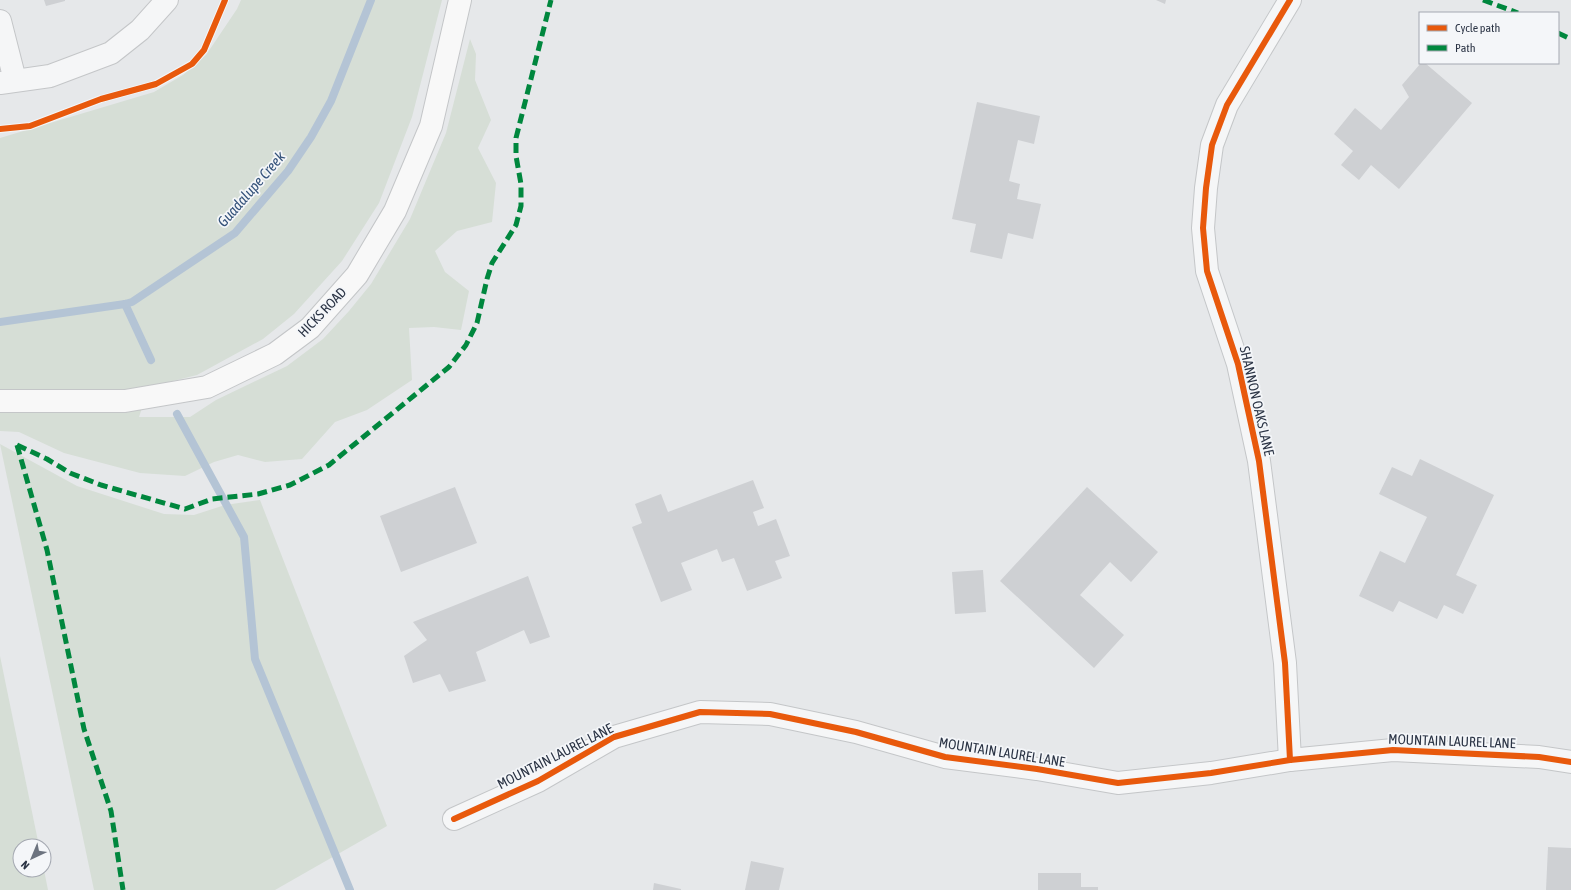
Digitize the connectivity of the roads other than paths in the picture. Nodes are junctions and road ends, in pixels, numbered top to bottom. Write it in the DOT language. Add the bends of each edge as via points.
graph roads {
  1 [pos="167,0"];
  2 [pos="460,0"];
  3 [pos="1290,0"];
  4 [pos="0,21"];
  5 [pos="8,82"];
  6 [pos="0,401"];
  7 [pos="1290,760"];
  8 [pos="1571,762"];
  9 [pos="454,819"];
  1 -- 5 [label="street" via="140,30 110,53 50,76"];
  2 -- 6 [label="street, HICKS ROAD" via="431,126 395,211 357,275 310,328 275,354 208,387 125,401"];
  3 -- 7 [label="street, SHANNON OAKS LANE" via="1227,105 1212,145 1203,228 1207,271 1238,364 1259,461 1285,663"];
  4 -- 5 [label="street"];
  7 -- 8 [label="street, MOUNTAIN LAUREL LANE" via="1393,750 1539,757"];
  7 -- 9 [label="street, MOUNTAIN LAUREL LANE" via="1211,773 1118,783 1037,769 945,758 856,732 770,714 700,712 614,737 538,781"];
}
